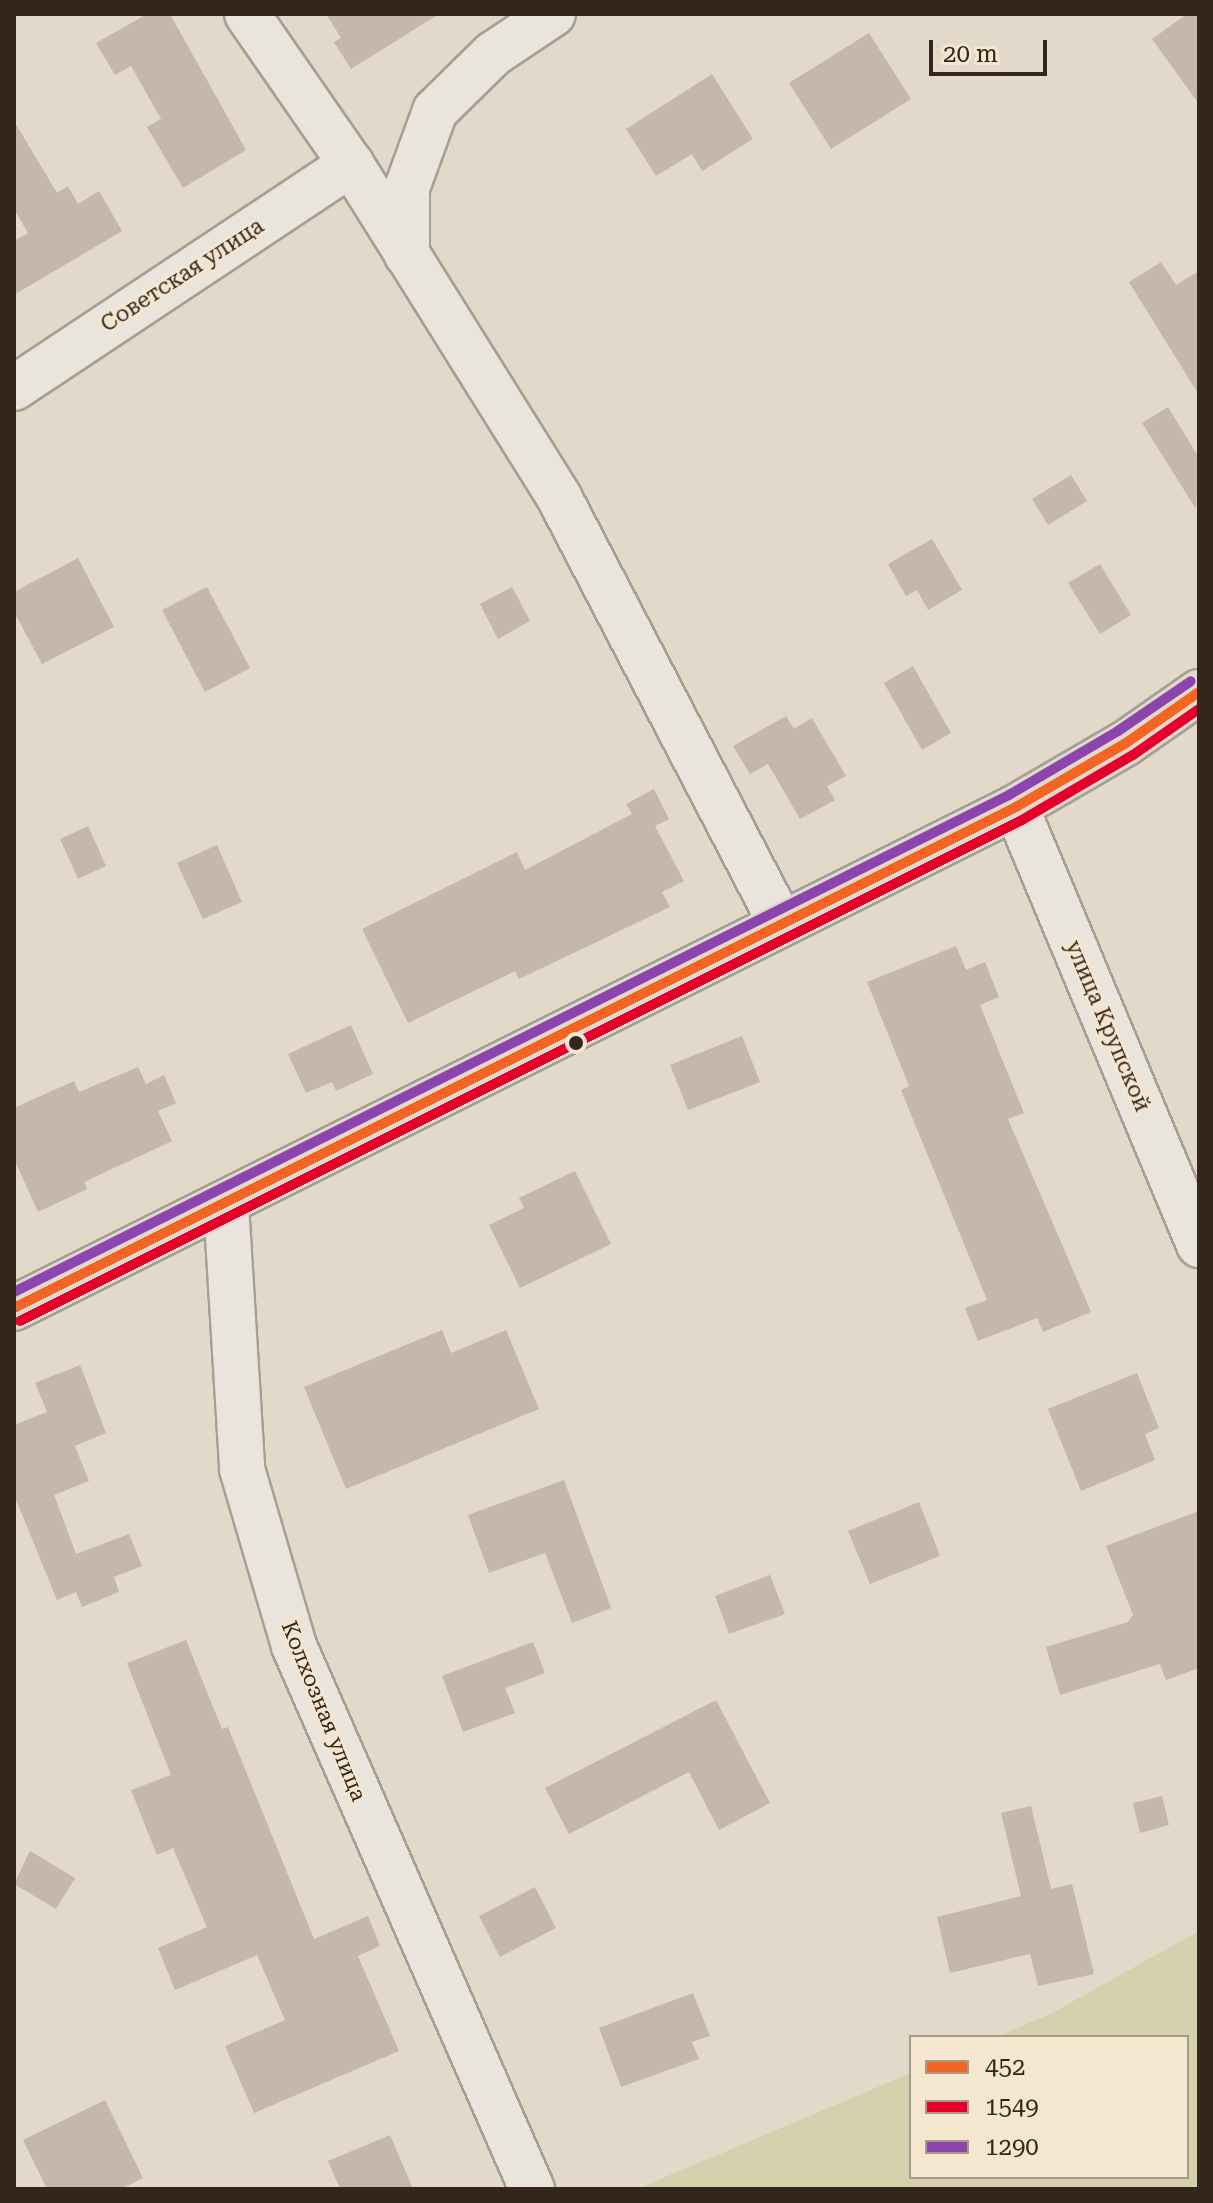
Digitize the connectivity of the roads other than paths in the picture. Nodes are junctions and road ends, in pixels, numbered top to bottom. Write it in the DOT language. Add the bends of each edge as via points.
graph roads {
  1 [pos="247,14"];
  2 [pos="553,14"];
  3 [pos="351,164"];
  4 [pos="407,255"];
  5 [pos="14,388"];
  6 [pos="1199,692"];
  7 [pos="1016,807"];
  8 [pos="781,924"];
  9 [pos="226,1204"];
  10 [pos="1199,1245"];
  11 [pos="14,1308"];
  12 [pos="532,2189"];
  1 -- 3 [label="street"];
  2 -- 4 [label="street" via="493,54 435,111 407,188"];
  3 -- 4 [label="street"];
  3 -- 5 [label="street, Советская улица"];
  4 -- 8 [label="street" via="560,499"];
  6 -- 7 [label="main road" via="1126,743"];
  7 -- 8 [label="main road"];
  7 -- 10 [label="street, улица Крупской"];
  8 -- 9 [label="main road"];
  9 -- 11 [label="main road"];
  9 -- 12 [label="street, Колхозная улица" via="242,1469 294,1646"];
}
